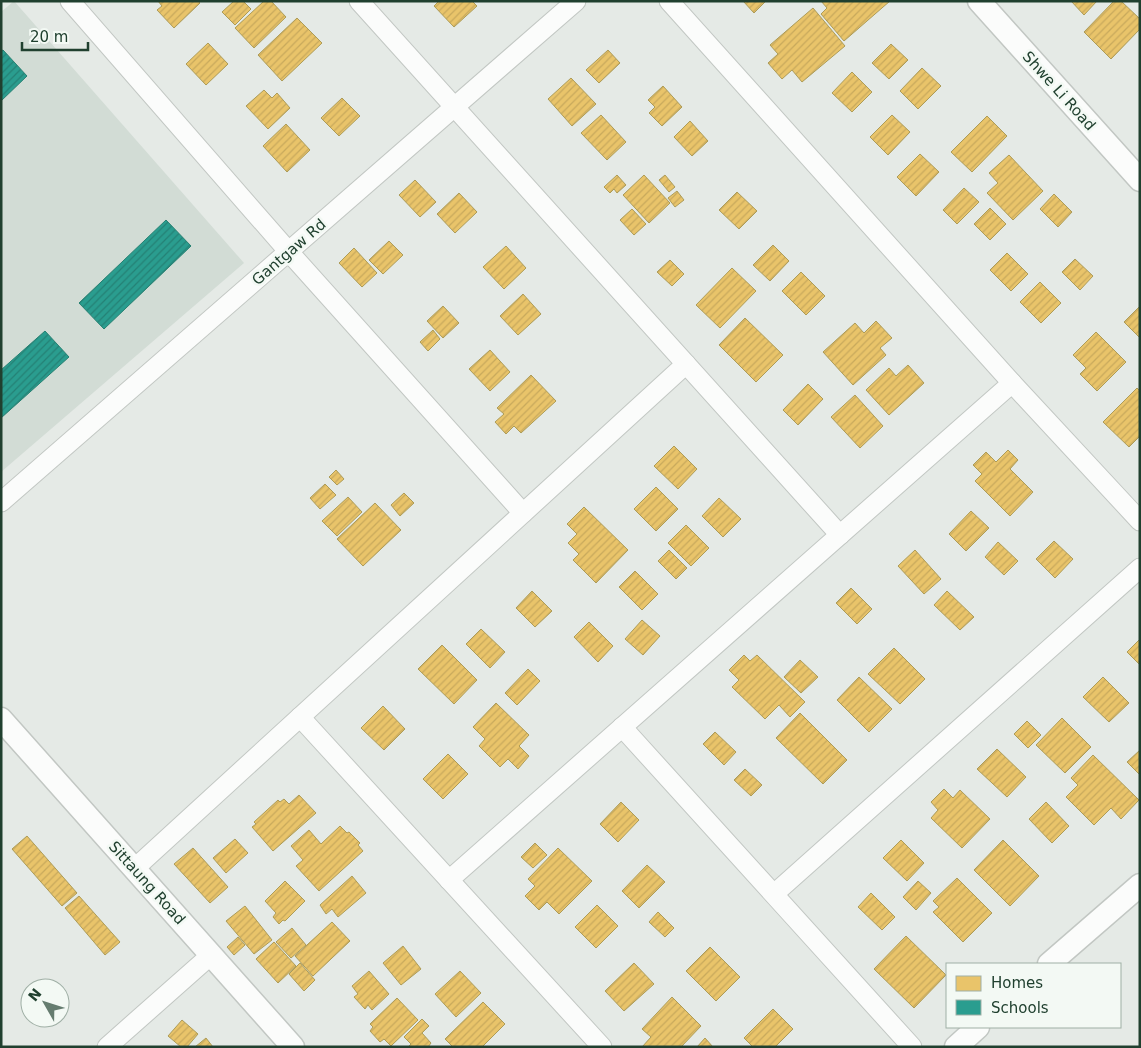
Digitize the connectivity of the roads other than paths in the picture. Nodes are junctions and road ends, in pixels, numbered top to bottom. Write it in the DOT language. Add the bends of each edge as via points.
graph roads {
  1 [pos="70,1"];
  2 [pos="359,1"];
  3 [pos="576,1"];
  4 [pos="669,1"];
  5 [pos="979,1"];
  6 [pos="454,107"];
  7 [pos="1140,180"];
  8 [pos="289,252"];
  9 [pos="686,364"];
  10 [pos="1012,382"];
  11 [pos="1,502"];
  12 [pos="523,513"];
  13 [pos="1140,521"];
  14 [pos="840,535"];
  15 [pos="1140,568"];
  16 [pos="300,717"];
  17 [pos="1,719"];
  18 [pos="622,727"];
  19 [pos="134,869"];
  20 [pos="449,880"];
  21 [pos="1140,884"];
  22 [pos="774,894"];
  23 [pos="211,955"];
  24 [pos="1050,963"];
  25 [pos="977,1028"];
  26 [pos="106,1047"];
  27 [pos="293,1047"];
  28 [pos="602,1047"];
  29 [pos="912,1047"];
  30 [pos="956,1047"];
  1 -- 8 [label="street"];
  2 -- 6 [label="street"];
  3 -- 6 [label="street, Gantgaw Rd"];
  4 -- 10 [label="street"];
  5 -- 7 [label="street, Shwe Li Road"];
  6 -- 8 [label="street, Gantgaw Rd"];
  6 -- 9 [label="street"];
  8 -- 11 [label="street, Gantgaw Rd"];
  8 -- 12 [label="street"];
  9 -- 12 [label="street"];
  9 -- 14 [label="street"];
  10 -- 13 [label="street"];
  10 -- 14 [label="street"];
  12 -- 16 [label="street"];
  14 -- 18 [label="street"];
  15 -- 22 [label="street"];
  16 -- 19 [label="street"];
  16 -- 20 [label="street"];
  17 -- 19 [label="street, Sittaung Road"];
  18 -- 20 [label="street"];
  18 -- 22 [label="street"];
  19 -- 23 [label="street, Sittaung Road"];
  20 -- 28 [label="street"];
  21 -- 24 [label="street"];
  22 -- 29 [label="street"];
  23 -- 26 [label="street"];
  23 -- 27 [label="street, Sittaung Road"];
  25 -- 30 [label="street"];
}
